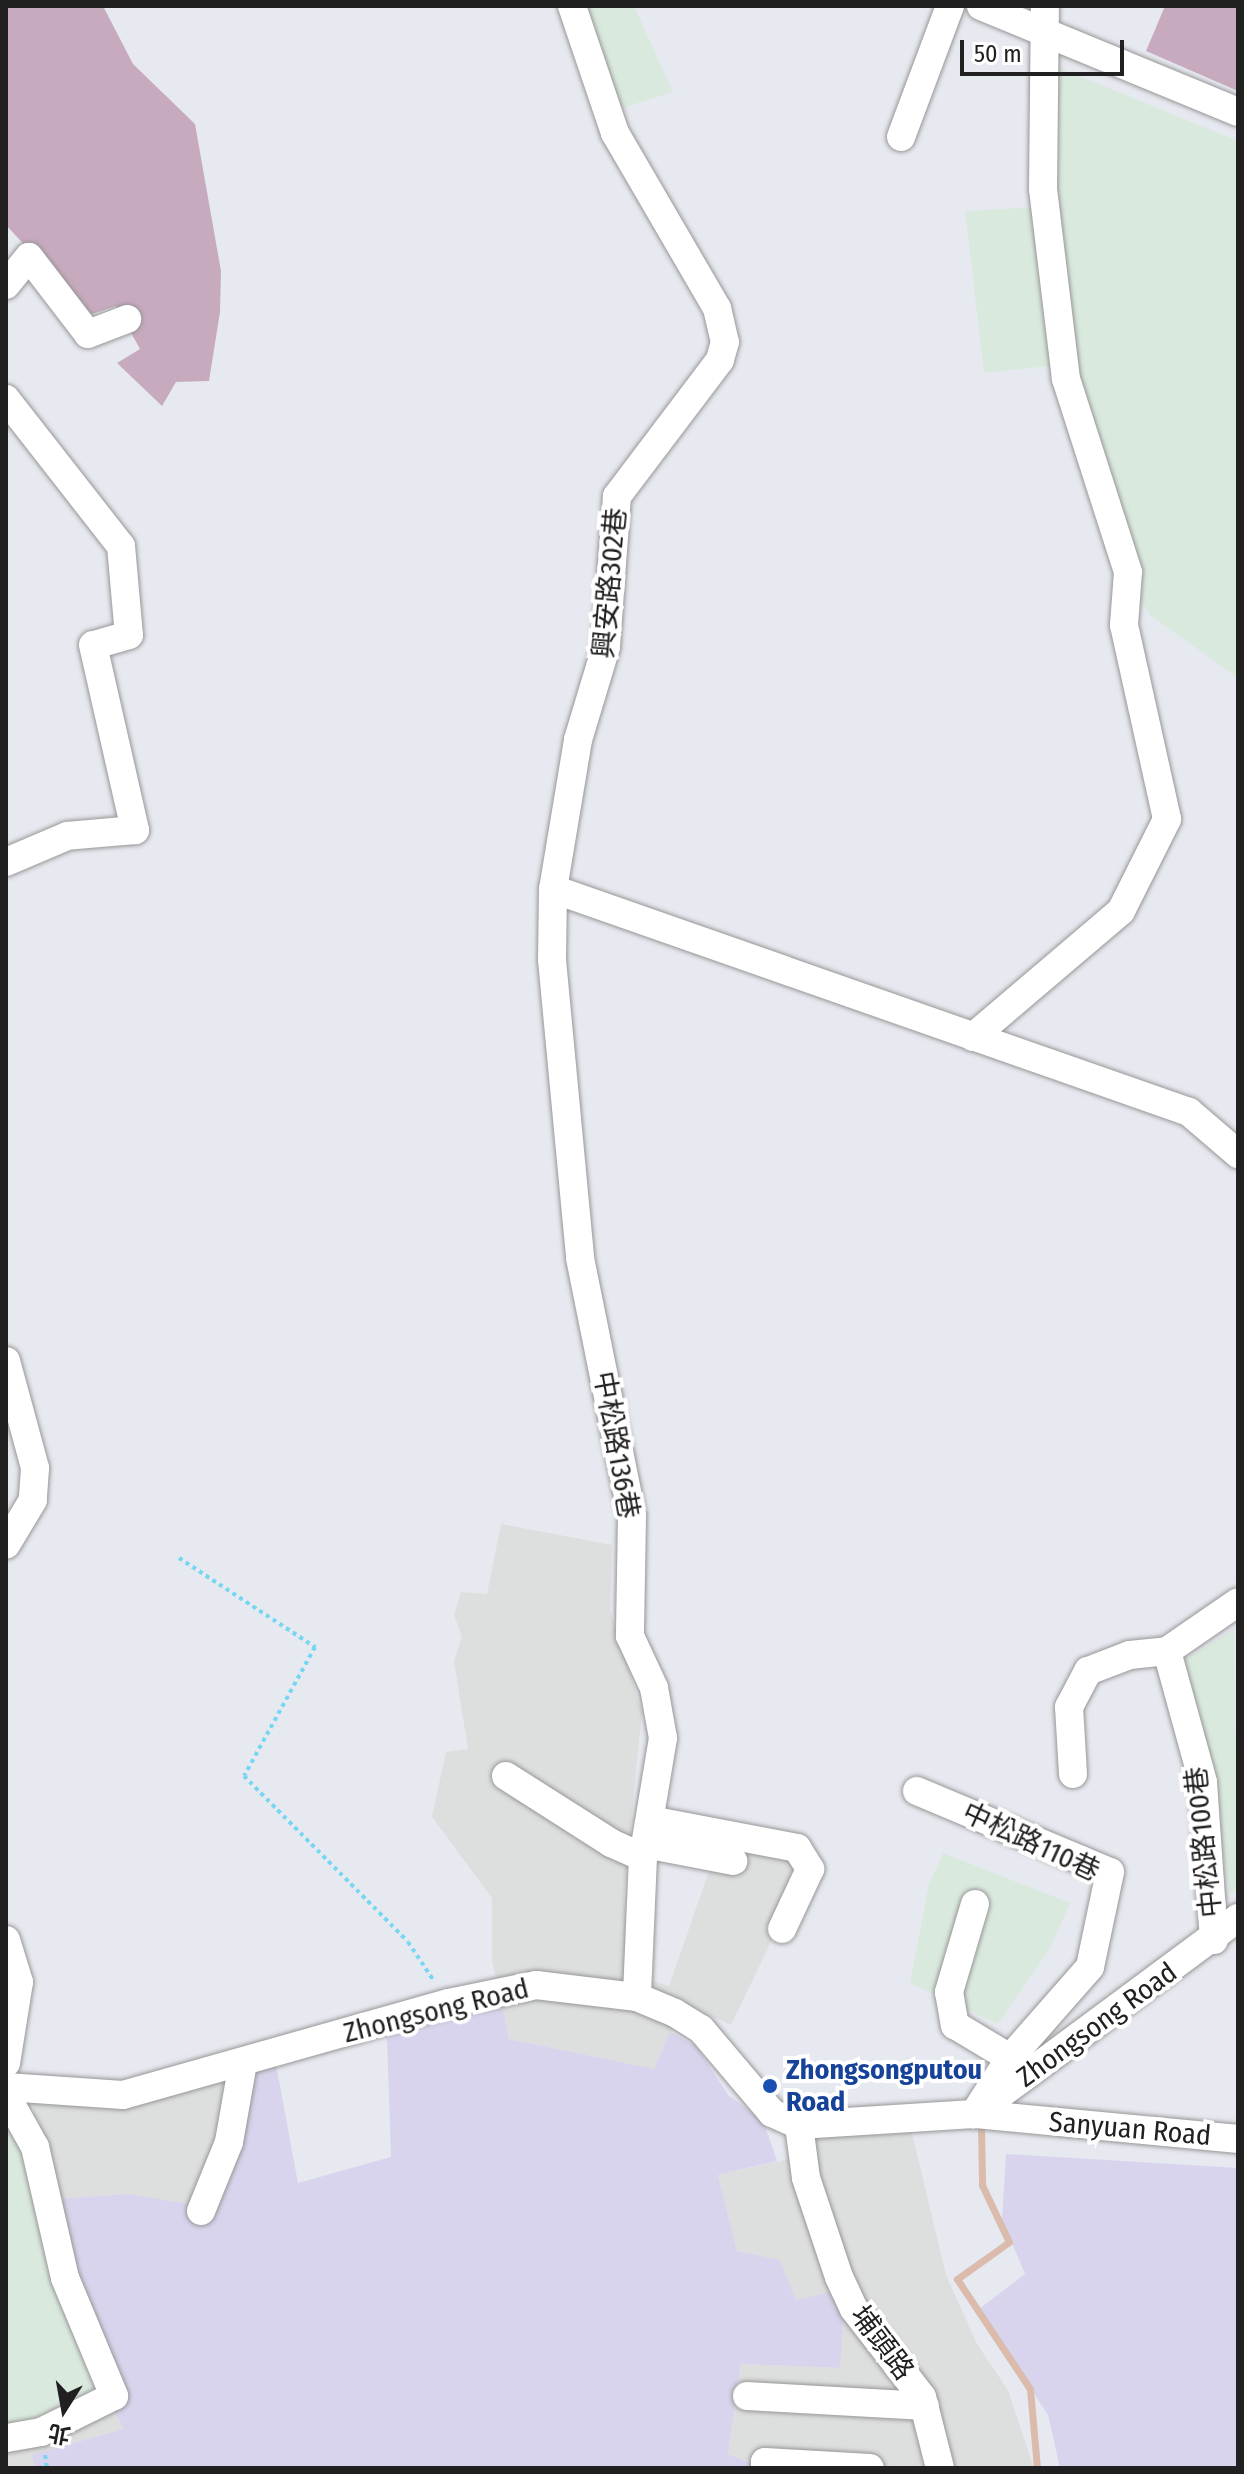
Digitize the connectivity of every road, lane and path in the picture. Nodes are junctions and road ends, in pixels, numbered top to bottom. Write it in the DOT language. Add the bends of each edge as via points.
graph roads {
  1 [pos="572,6"];
  2 [pos="950,6"];
  3 [pos="981,6"];
  4 [pos="1044,19"];
  5 [pos="1238,112"];
  6 [pos="901,137"];
  7 [pos="6,285"];
  8 [pos="127,319"];
  9 [pos="6,399"];
  10 [pos="6,862"];
  11 [pos="553,889"];
  12 [pos="973,1037"];
  13 [pos="1238,1154"];
  14 [pos="6,1361"];
  15 [pos="6,1545"];
  16 [pos="179,1558"];
  17 [pos="1238,1602"];
  18 [pos="1167,1651"];
  19 [pos="1073,1774"];
  20 [pos="506,1776"];
  21 [pos="917,1791"];
  22 [pos="646,1840"];
  23 [pos="733,1861"];
  24 [pos="975,1904"];
  25 [pos="1238,1918"];
  26 [pos="782,1929"];
  27 [pos="6,1940"];
  28 [pos="1214,1940"];
  29 [pos="637,1997"];
  30 [pos="449,2003"];
  31 [pos="1010,2058"];
  32 [pos="6,2063"];
  33 [pos="243,2063"];
  34 [pos="6,2087"];
  35 [pos="6,2095"];
  36 [pos="974,2114"];
  37 [pos="799,2125"];
  38 [pos="1238,2139"];
  39 [pos="201,2211"];
  40 [pos="747,2396"];
  41 [pos="925,2406"];
  42 [pos="6,2438"];
  43 [pos="765,2468"];
  44 [pos="870,2468"];
  45 [pos="940,2468"];
  1 -- 11 [label="street, 興安路302巷" via="615,133 717,308 725,342 720,360 617,496 606,647 578,740"];
  2 -- 6 [label="street"];
  3 -- 4 [label="street"];
  4 -- 5 [label="street"];
  4 -- 12 [label="street" via="1046,234 1066,379 1128,572 1124,625 1167,819 1121,911"];
  7 -- 8 [label="street" via="29,257 88,334"];
  9 -- 10 [label="street" via="121,546 129,635 93,645 135,830 67,836"];
  11 -- 12 [label="street"];
  11 -- 22 [label="street, 中松路136巷" via="552,960 580,1258 632,1516 630,1636 654,1688 663,1738"];
  12 -- 13 [label="street" via="1189,1112"];
  14 -- 15 [label="street" via="35,1468 33,1500"];
  16 -- 30 [label="path" via="315,1647 244,1776 408,1942"];
  17 -- 18 [label="street"];
  18 -- 19 [label="street" via="1130,1655 1088,1671 1069,1707"];
  18 -- 28 [label="street, 中松路100巷" via="1203,1782"];
  20 -- 22 [label="street"];
  21 -- 31 [label="street, 中松路110巷" via="1110,1872 1090,1967"];
  22 -- 23 [label="street"];
  22 -- 26 [label="street" via="797,1848 810,1869"];
  22 -- 29 [label="street, 中松路136巷"];
  24 -- 31 [label="street" via="949,1992 955,2025"];
  25 -- 28 [label="street, Zhongsong Road"];
  27 -- 32 [label="street" via="19,1982"];
  28 -- 36 [label="street, Zhongsong Road"];
  29 -- 30 [label="street, Zhongsong Road" via="536,1985"];
  29 -- 37 [label="street, Zhongsong Road" via="701,2029 757,2099"];
  30 -- 33 [label="street, Zhongsong Road"];
  31 -- 36 [label="street, 中松路110巷"];
  33 -- 34 [label="street, Zhongsong Road" via="123,2095"];
  33 -- 39 [label="street" via="229,2142"];
  35 -- 42 [label="street" via="35,2147 65,2278 114,2396 41,2432"];
  36 -- 37 [label="street"];
  36 -- 38 [label="street, Sanyuan Road"];
  37 -- 41 [label="street, 埔頭路" via="806,2178 839,2277 854,2309 889,2349"];
  40 -- 41 [label="street"];
  41 -- 45 [label="street, 埔頭路"];
  43 -- 44 [label="street" via="765,2462"];
}
